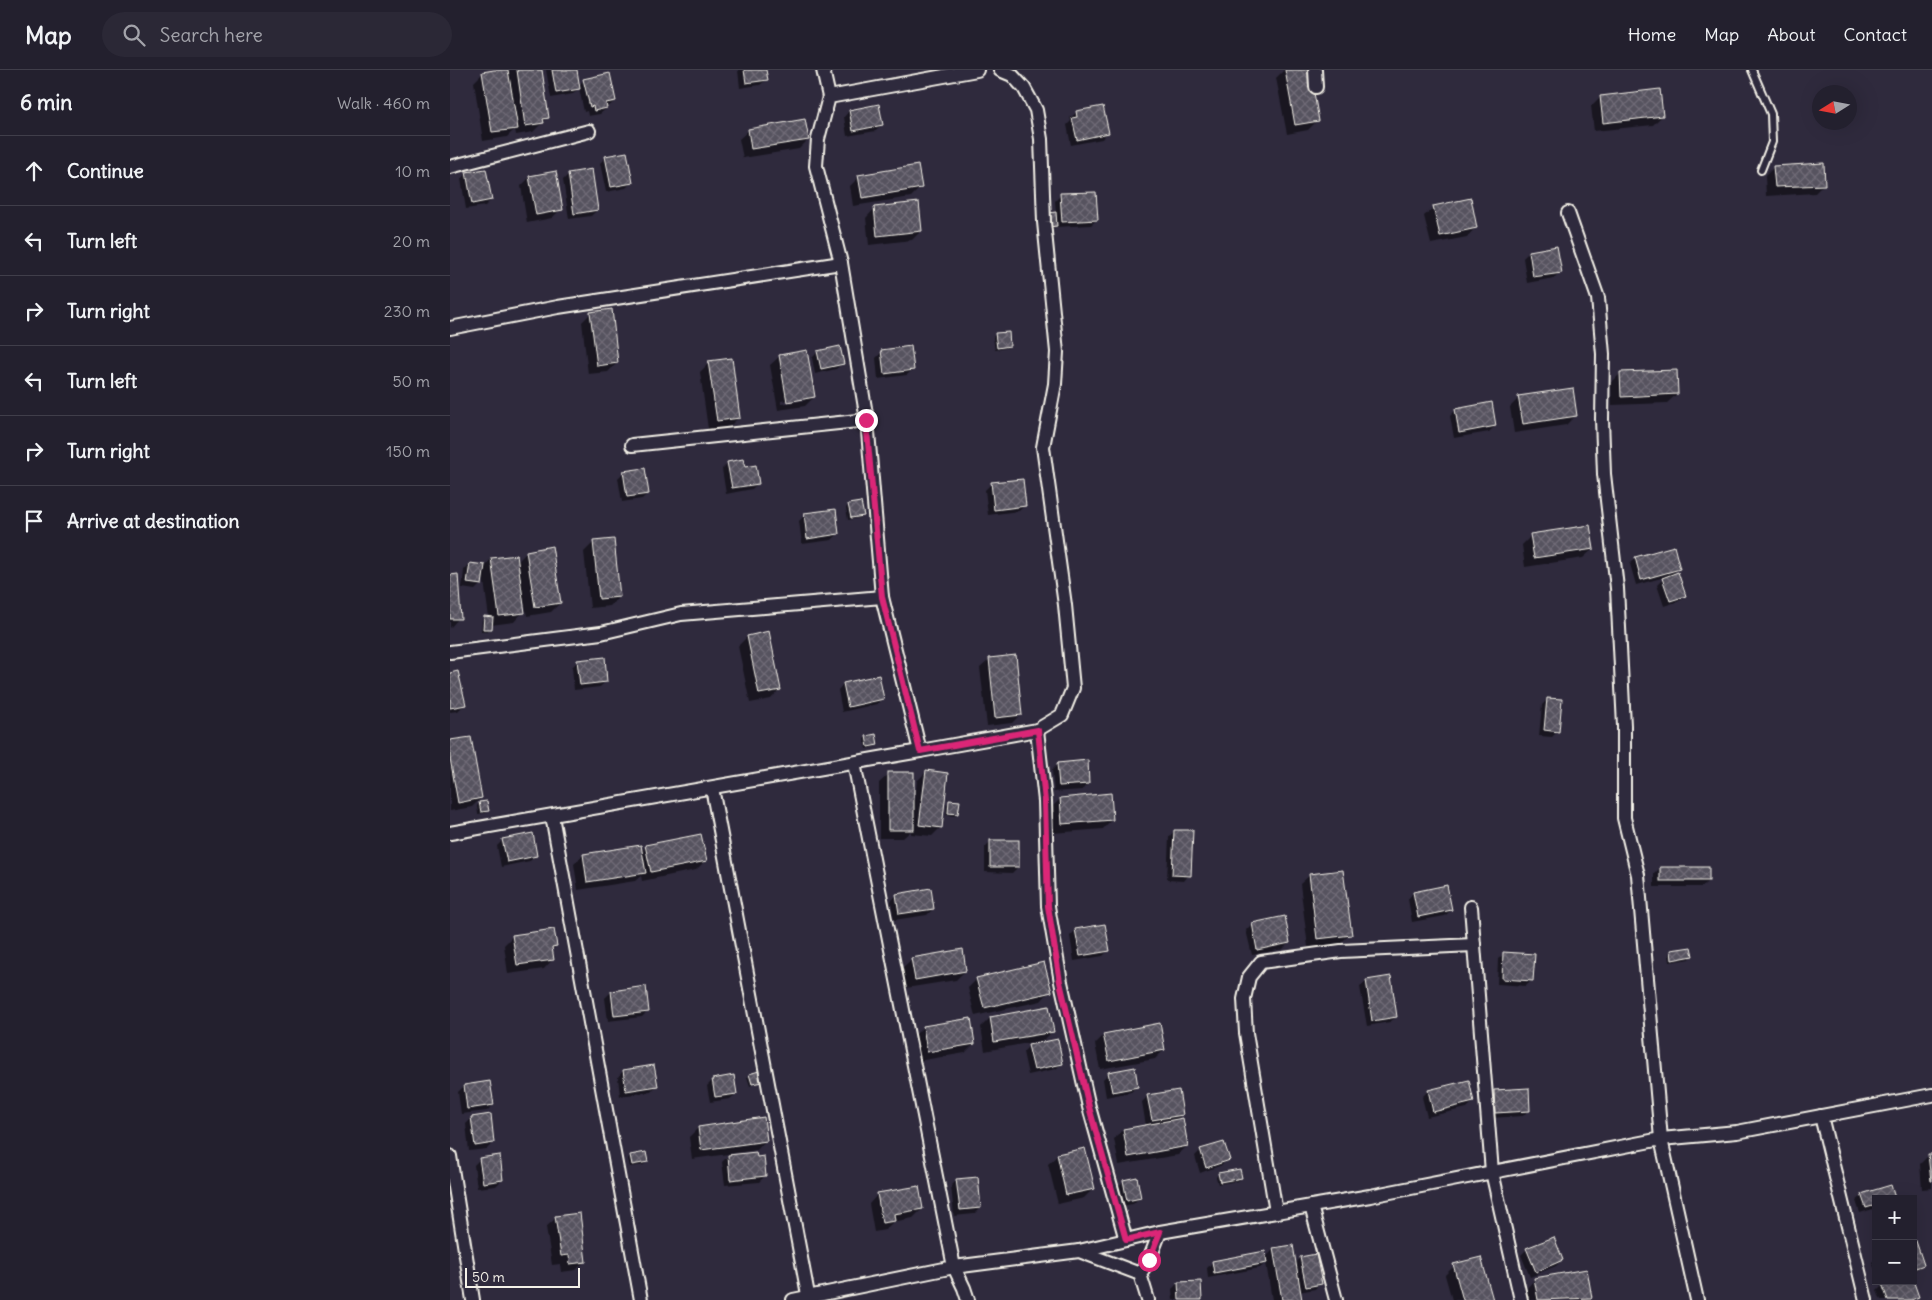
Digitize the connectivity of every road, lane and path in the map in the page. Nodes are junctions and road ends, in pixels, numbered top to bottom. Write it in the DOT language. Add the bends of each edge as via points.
graph roads {
  1 [pos="823,70"];
  2 [pos="977,70"];
  3 [pos="1000,70"];
  4 [pos="1315,70"];
  5 [pos="1752,70"];
  6 [pos="1316,87"];
  7 [pos="828,97"];
  8 [pos="589,131"];
  9 [pos="450,167"];
  10 [pos="1760,170"];
  11 [pos="1568,213"];
  12 [pos="841,262"];
  13 [pos="450,328"];
  14 [pos="866,420"];
  15 [pos="632,445"];
  16 [pos="882,597"];
  17 [pos="450,652"];
  18 [pos="1038,730"];
  19 [pos="920,751"];
  20 [pos="854,763"];
  21 [pos="712,788"];
  22 [pos="552,816"];
  23 [pos="450,833"];
  24 [pos="1471,907"];
  25 [pos="1474,945"];
  26 [pos="1932,1095"];
  27 [pos="1821,1116"];
  28 [pos="1661,1140"];
  29 [pos="450,1156"];
  30 [pos="1492,1172"];
  31 [pos="1311,1206"];
  32 [pos="1276,1212"];
  33 [pos="1160,1232"];
  34 [pos="1126,1240"];
  35 [pos="1079,1251"];
  36 [pos="954,1267"];
  37 [pos="1140,1274"];
  38 [pos="809,1299"];
  39 [pos="473,1300"];
  40 [pos="641,1300"];
  41 [pos="793,1300"];
  42 [pos="968,1300"];
  43 [pos="1148,1300"];
  44 [pos="1336,1300"];
  45 [pos="1521,1300"];
  46 [pos="1697,1300"];
  47 [pos="1866,1300"];
  1 -- 7 [label="street"];
  2 -- 7 [label="street"];
  3 -- 18 [label="street" via="1012,75 1024,88 1036,110 1057,352 1055,384 1043,446 1073,688 1062,715"];
  4 -- 6 [label="street"];
  5 -- 10 [label="lane" via="1771,114 1772,142"];
  7 -- 12 [label="street" via="818,139 816,166"];
  8 -- 9 [label="street"];
  11 -- 28 [label="street" via="1598,298 1603,354 1604,474 1616,588 1624,726 1624,818 1638,875"];
  12 -- 13 [label="street"];
  12 -- 14 [label="street"];
  14 -- 15 [label="street"];
  14 -- 16 [label="street"];
  16 -- 17 [label="street" via="681,614 601,633"];
  16 -- 19 [label="street"];
  18 -- 19 [label="street"];
  18 -- 34 [label="street" via="1045,802 1048,906 1060,982 1089,1107"];
  19 -- 20 [label="street"];
  20 -- 21 [label="street"];
  20 -- 36 [label="street"];
  21 -- 22 [label="street"];
  21 -- 38 [label="street"];
  22 -- 23 [label="street"];
  22 -- 40 [label="street"];
  24 -- 25 [label="street"];
  25 -- 30 [label="street"];
  25 -- 32 [label="street" via="1341,951 1288,958 1261,962 1249,977 1244,999 1246,1033"];
  26 -- 27 [label="street"];
  27 -- 28 [label="street" via="1738,1132"];
  27 -- 47 [label="street"];
  28 -- 30 [label="street"];
  28 -- 46 [label="street"];
  29 -- 39 [label="street"];
  30 -- 31 [label="street"];
  30 -- 45 [label="street"];
  31 -- 32 [label="street"];
  31 -- 44 [label="street"];
  32 -- 33 [label="street"];
  33 -- 34 [label="street"];
  33 -- 37 [label="street"];
  34 -- 35 [label="street"];
  35 -- 36 [label="street"];
  35 -- 37 [label="street"];
  36 -- 38 [label="street"];
  36 -- 42 [label="street"];
  37 -- 43 [label="street"];
  38 -- 41 [label="street"];
}
